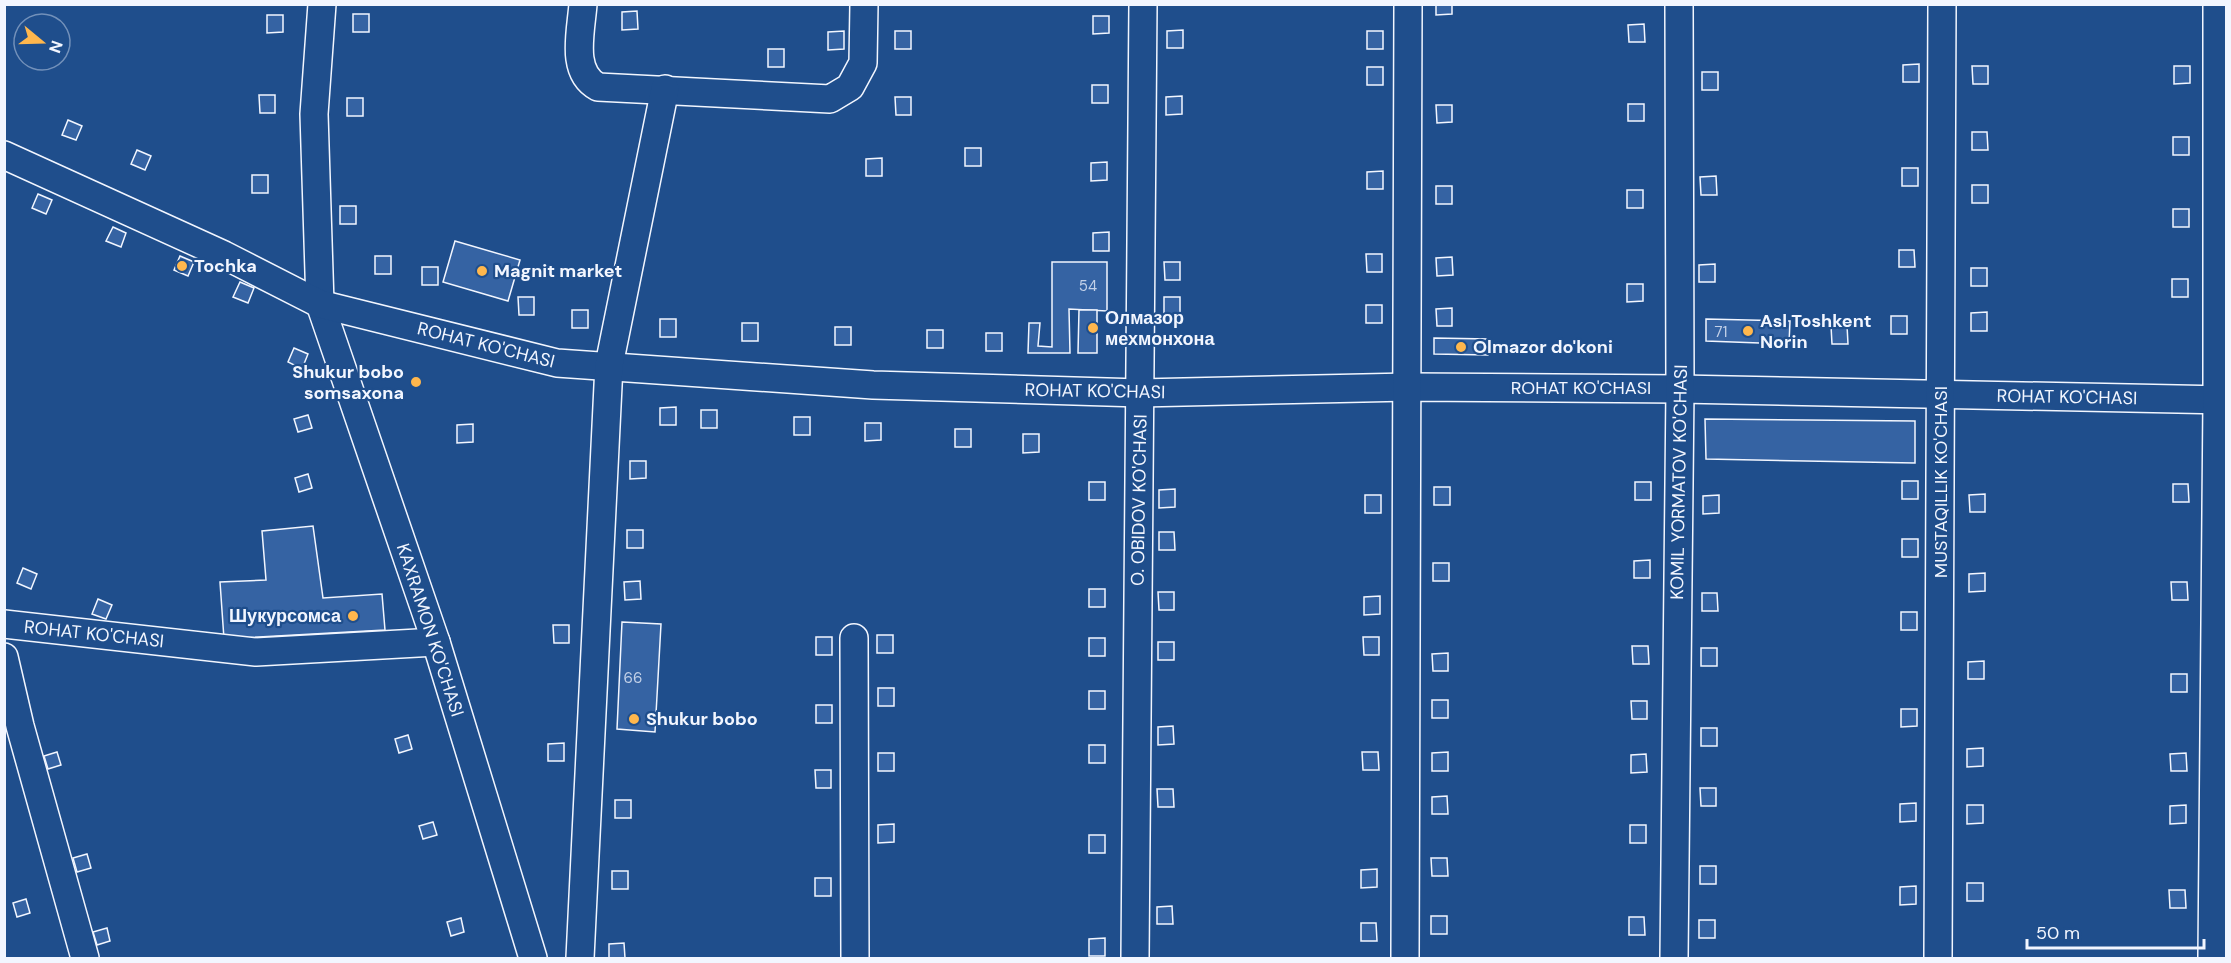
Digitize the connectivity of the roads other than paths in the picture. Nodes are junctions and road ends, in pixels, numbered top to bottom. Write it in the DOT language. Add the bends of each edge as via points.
graph roads {
  1 [pos="322,4"];
  2 [pos="583,4"];
  3 [pos="864,4"];
  4 [pos="1143,4"];
  5 [pos="1408,4"];
  6 [pos="1678,4"];
  7 [pos="1942,4"];
  8 [pos="2217,4"];
  9 [pos="665,89"];
  10 [pos="4,155"];
  11 [pos="320,304"];
  12 [pos="609,365"];
  13 [pos="1409,387"];
  14 [pos="1680,389"];
  15 [pos="1140,393"];
  16 [pos="1942,394"];
  17 [pos="2222,400"];
  18 [pos="4,624"];
  19 [pos="855,638"];
  20 [pos="436,642"];
  21 [pos="4,657"];
  22 [pos="85,958"];
  23 [pos="533,958"];
  24 [pos="580,958"];
  25 [pos="855,958"];
  26 [pos="1135,958"];
  27 [pos="1405,958"];
  28 [pos="1674,958"];
  29 [pos="1938,958"];
  30 [pos="2212,958"];
  1 -- 11 [label="street, KAXRAMON KO'CHASI" via="314,114"];
  2 -- 9 [label="street" via="580,65 587,81 598,87"];
  3 -- 9 [label="street" via="863,63 850,87 830,99"];
  4 -- 15 [label="street, O. OBIDOV KO'CHASI"];
  5 -- 13 [label="street"];
  6 -- 14 [label="street, KOMIL YORMATOV KO'CHASI"];
  7 -- 16 [label="street, MUSTAQILLIK KO'CHASI"];
  8 -- 17 [label="street"];
  9 -- 12 [label="street"];
  10 -- 11 [label="street, ROHAT KO'CHASI" via="224,255"];
  11 -- 12 [label="street, ROHAT KO'CHASI" via="557,363"];
  11 -- 20 [label="street, KAXRAMON KO'CHASI"];
  12 -- 15 [label="street, ROHAT KO'CHASI" via="873,385"];
  12 -- 24 [label="street"];
  13 -- 14 [label="street, ROHAT KO'CHASI"];
  13 -- 15 [label="street, ROHAT KO'CHASI"];
  13 -- 27 [label="street"];
  14 -- 16 [label="street, ROHAT KO'CHASI"];
  14 -- 28 [label="street, KOMIL YORMATOV KO'CHASI"];
  15 -- 26 [label="street, O. OBIDOV KO'CHASI"];
  16 -- 17 [label="street, ROHAT KO'CHASI"];
  16 -- 29 [label="street, MUSTAQILLIK KO'CHASI"];
  17 -- 30 [label="street"];
  18 -- 20 [label="street, ROHAT KO'CHASI" via="256,652"];
  19 -- 25 [label="street"];
  20 -- 23 [label="street, KAXRAMON KO'CHASI"];
  21 -- 22 [label="street, ROHAT KO'CHASI"];
}
